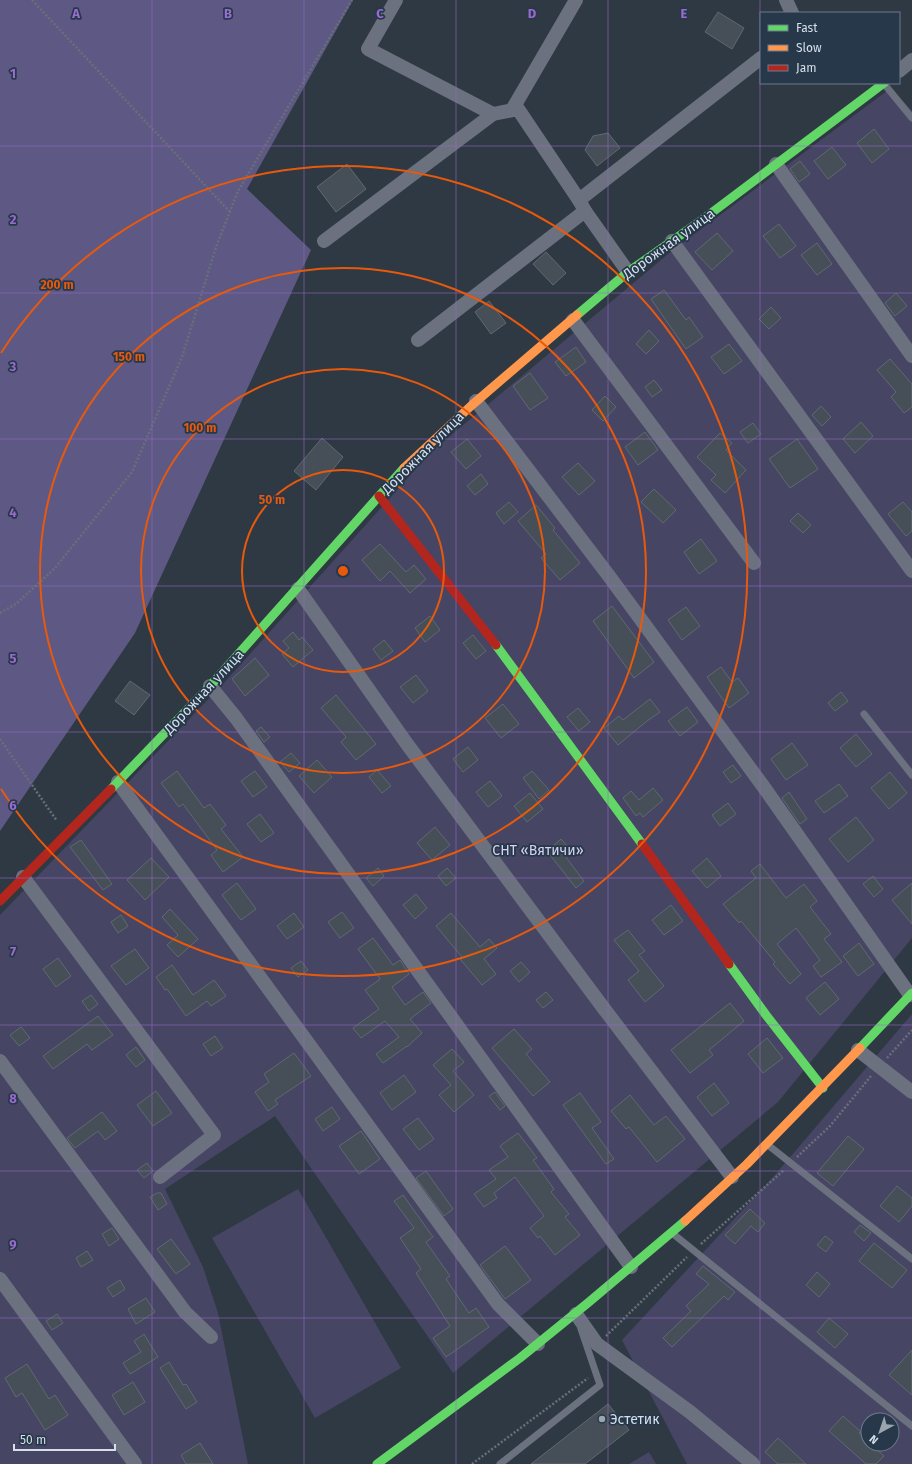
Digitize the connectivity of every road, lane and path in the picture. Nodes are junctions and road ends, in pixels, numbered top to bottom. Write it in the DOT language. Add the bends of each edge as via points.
graph roads {
  1 [pos="32,0"];
  2 [pos="352,0"];
  3 [pos="396,0"];
  4 [pos="576,0"];
  5 [pos="786,0"];
  6 [pos="792,12"];
  7 [pos="760,59"];
  8 [pos="912,60"];
  9 [pos="900,70"];
  10 [pos="883,84"];
  11 [pos="885,84"];
  12 [pos="512,110"];
  13 [pos="493,114"];
  14 [pos="912,118"];
  15 [pos="776,164"];
  16 [pos="582,205"];
  17 [pos="230,212"];
  18 [pos="672,241"];
  19 [pos="324,242"];
  20 [pos="628,272"];
  21 [pos="572,320"];
  22 [pos="418,340"];
  23 [pos="912,356"];
  24 [pos="476,401"];
  25 [pos="379,496"];
  26 [pos="754,563"];
  27 [pos="912,572"];
  28 [pos="298,589"];
  29 [pos="0,613"];
  30 [pos="210,686"];
  31 [pos="864,714"];
  32 [pos="0,739"];
  33 [pos="912,775"];
  34 [pos="118,782"];
  35 [pos="66,835"];
  36 [pos="23,877"];
  37 [pos="0,902"];
  38 [pos="911,994"];
  39 [pos="912,1030"];
  40 [pos="858,1050"];
  41 [pos="0,1061"];
  42 [pos="879,1067"];
  43 [pos="822,1088"];
  44 [pos="912,1092"];
  45 [pos="767,1144"];
  46 [pos="791,1163"];
  47 [pos="160,1177"];
  48 [pos="732,1177"];
  49 [pos="671,1233"];
  50 [pos="693,1251"];
  51 [pos="912,1259"];
  52 [pos="631,1267"];
  53 [pos="0,1280"];
  54 [pos="576,1314"];
  55 [pos="211,1337"];
  56 [pos="538,1344"];
  57 [pos="597,1344"];
  58 [pos="596,1372"];
  59 [pos="912,1426"];
  60 [pos="135,1464"];
  61 [pos="377,1464"];
  62 [pos="472,1464"];
  63 [pos="500,1464"];
  64 [pos="753,1464"];
  1 -- 17 [label="path"];
  2 -- 17 [label="path" via="238,191"];
  3 -- 13 [label="street" via="368,49"];
  4 -- 12 [label="street"];
  5 -- 6 [label="street"];
  7 -- 16 [label="street"];
  8 -- 9 [label="street"];
  10 -- 15 [label="street, Дорожная улица"];
  11 -- 14 [label="lane"];
  12 -- 13 [label="street"];
  12 -- 16 [label="street" via="518,109"];
  13 -- 19 [label="street"];
  15 -- 18 [label="street, Дорожная улица"];
  15 -- 23 [label="street"];
  16 -- 20 [label="street"];
  16 -- 22 [label="street"];
  17 -- 29 [label="path" via="216,247 182,357 132,472 55,568 16,604"];
  18 -- 20 [label="street, Дорожная улица"];
  18 -- 27 [label="street"];
  20 -- 21 [label="street, Дорожная улица"];
  21 -- 24 [label="street, Дорожная улица"];
  21 -- 26 [label="street"];
  24 -- 25 [label="street, Дорожная улица" via="408,463"];
  24 -- 38 [label="street" via="763,786"];
  25 -- 28 [label="street, Дорожная улица"];
  25 -- 43 [label="street" via="513,666 766,1015"];
  28 -- 30 [label="street, Дорожная улица"];
  28 -- 48 [label="street" via="411,751"];
  30 -- 34 [label="street, Дорожная улица"];
  30 -- 52 [label="street" via="236,718"];
  31 -- 33 [label="lane"];
  32 -- 35 [label="path"];
  34 -- 35 [label="street, Дорожная улица"];
  34 -- 56 [label="street" via="498,1304"];
  35 -- 36 [label="street, Дорожная улица"];
  36 -- 37 [label="street, Дорожная улица"];
  36 -- 47 [label="street" via="214,1135"];
  38 -- 40 [label="street"];
  39 -- 42 [label="path"];
  40 -- 42 [label="street"];
  40 -- 43 [label="street"];
  41 -- 55 [label="street" via="185,1312"];
  42 -- 44 [label="street"];
  42 -- 46 [label="path" via="830,1126"];
  43 -- 45 [label="street"];
  45 -- 46 [label="lane"];
  45 -- 48 [label="street"];
  46 -- 50 [label="path"];
  46 -- 51 [label="lane"];
  48 -- 49 [label="street"];
  49 -- 50 [label="lane"];
  49 -- 52 [label="street"];
  50 -- 57 [label="path"];
  50 -- 59 [label="lane"];
  52 -- 54 [label="street"];
  53 -- 60 [label="street"];
  54 -- 56 [label="street"];
  54 -- 57 [label="street"];
  54 -- 58 [label="lane"];
  56 -- 61 [label="street"];
  57 -- 64 [label="street" via="690,1412"];
  58 -- 62 [label="path"];
  58 -- 63 [label="lane" via="600,1385"];
}
